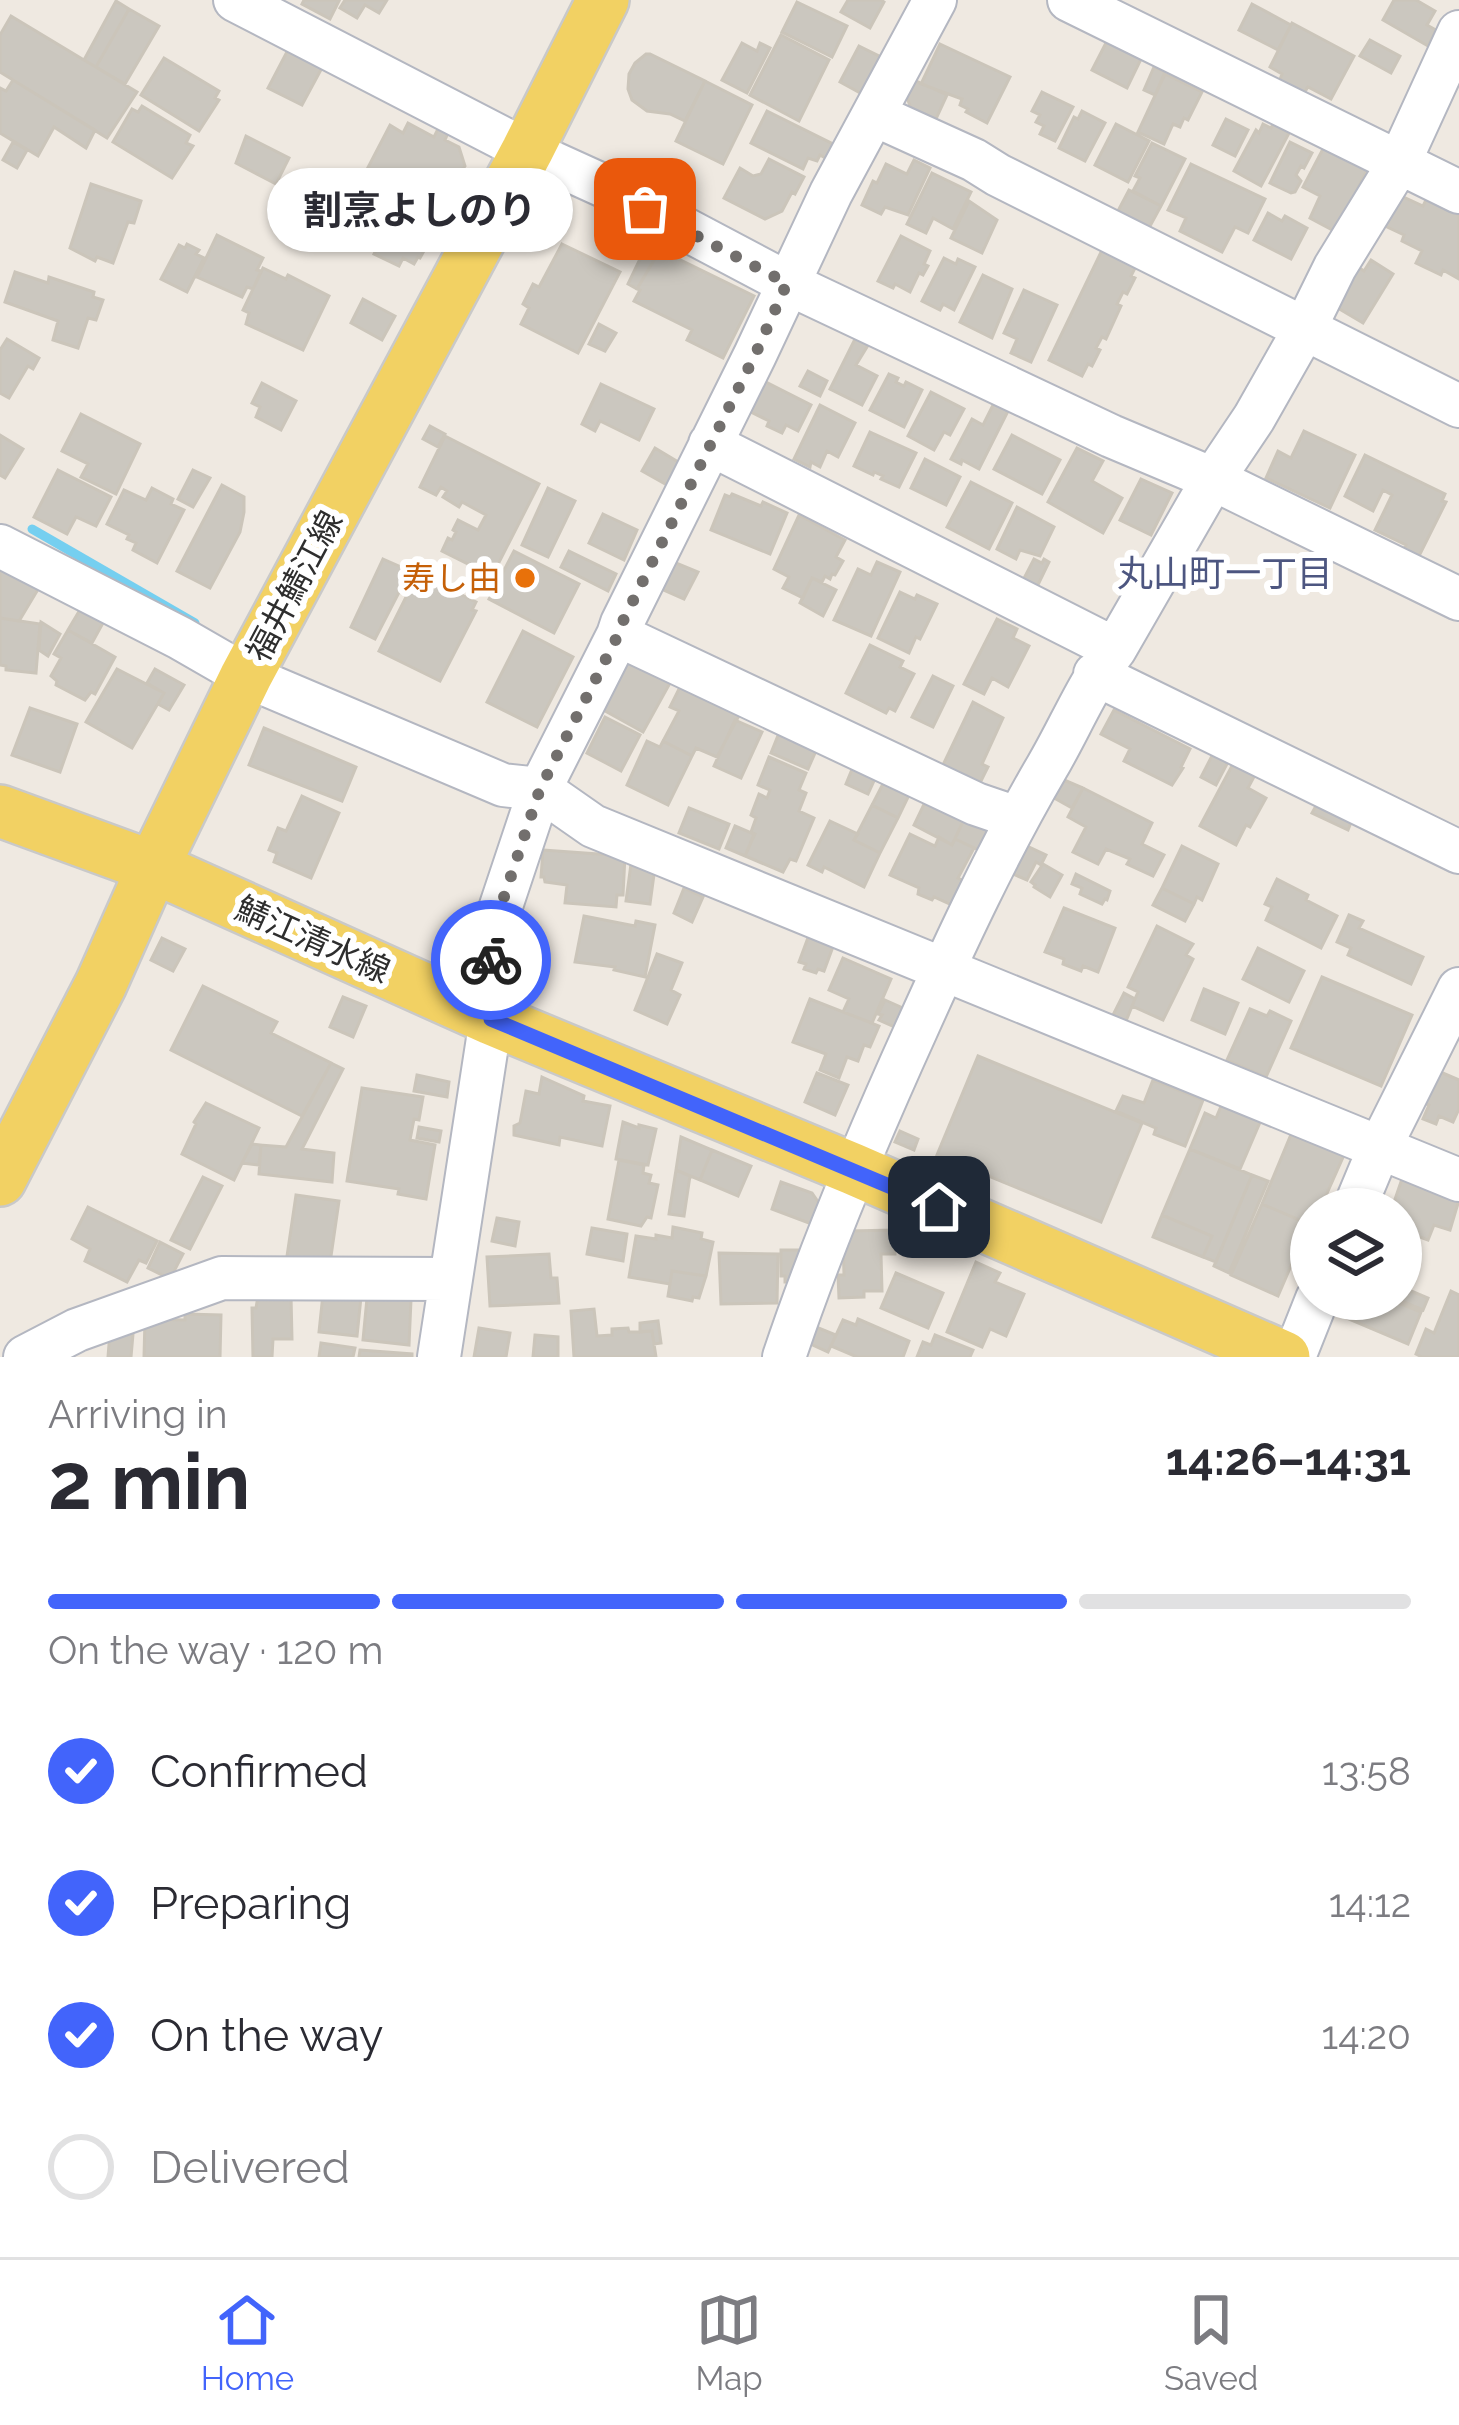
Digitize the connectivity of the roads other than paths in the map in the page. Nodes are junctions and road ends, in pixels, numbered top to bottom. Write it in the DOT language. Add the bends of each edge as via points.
graph roads {
  1 [pos="235,0"];
  2 [pos="603,0"];
  3 [pos="935,0"];
  4 [pos="1069,0"];
  5 [pos="1448,0"];
  6 [pos="1459,7"];
  7 [pos="1459,32"];
  8 [pos="875,115"];
  9 [pos="527,151"];
  10 [pos="1399,163"];
  11 [pos="1459,192"];
  12 [pos="787,283"];
  13 [pos="1304,330"];
  14 [pos="1459,406"];
  15 [pos="710,444"];
  16 [pos="1213,479"];
  17 [pos="0,545"];
  18 [pos="1459,599"];
  19 [pos="618,635"];
  20 [pos="1105,662"];
  21 [pos="246,676"];
  22 [pos="540,789"];
  23 [pos="0,811"];
  24 [pos="1017,818"];
  25 [pos="1459,852"];
  26 [pos="153,867"];
  27 [pos="943,969"];
  28 [pos="1459,988"];
  29 [pos="491,1019"];
  30 [pos="1379,1149"];
  31 [pos="853,1169"];
  32 [pos="0,1180"];
  33 [pos="1459,1180"];
  34 [pos="1363,1188"];
  35 [pos="449,1279"];
  36 [pos="1309,1320"];
  37 [pos="25,1357"];
  38 [pos="439,1357"];
  39 [pos="784,1357"];
  40 [pos="1284,1357"];
  41 [pos="1294,1357"];
  1 -- 9 [label="street"];
  2 -- 9 [label="main road, 福井鯖江線"];
  3 -- 8 [label="street"];
  4 -- 10 [label="street"];
  5 -- 6 [label="street"];
  7 -- 10 [label="street"];
  8 -- 12 [label="street"];
  8 -- 13 [label="street"];
  9 -- 12 [label="street"];
  9 -- 21 [label="main road, 福井鯖江線"];
  10 -- 11 [label="street"];
  10 -- 13 [label="street"];
  12 -- 15 [label="street"];
  12 -- 16 [label="street"];
  13 -- 14 [label="street"];
  13 -- 16 [label="street"];
  15 -- 19 [label="street"];
  15 -- 20 [label="street"];
  16 -- 18 [label="street"];
  16 -- 20 [label="street"];
  17 -- 21 [label="street"];
  19 -- 22 [label="street"];
  19 -- 24 [label="street"];
  20 -- 24 [label="street"];
  20 -- 25 [label="street"];
  21 -- 22 [label="street" via="503,785"];
  21 -- 26 [label="main road, 福井鯖江線"];
  22 -- 27 [label="street" via="593,826"];
  22 -- 29 [label="street" via="496,921"];
  23 -- 26 [label="main road, 鯖江清水線"];
  24 -- 27 [label="street"];
  26 -- 29 [label="main road, 鯖江清水線"];
  26 -- 32 [label="main road, 福井鯖江線"];
  27 -- 30 [label="street"];
  27 -- 31 [label="street"];
  28 -- 30 [label="street"];
  29 -- 31 [label="main road, 鯖江清水線"];
  29 -- 35 [label="street"];
  30 -- 33 [label="street"];
  30 -- 34 [label="street"];
  31 -- 39 [label="street"];
  31 -- 40 [label="main road, 鯖江清水線"];
  35 -- 37 [label="street" via="222,1278"];
  35 -- 38 [label="street"];
  36 -- 41 [label="street"];
}
